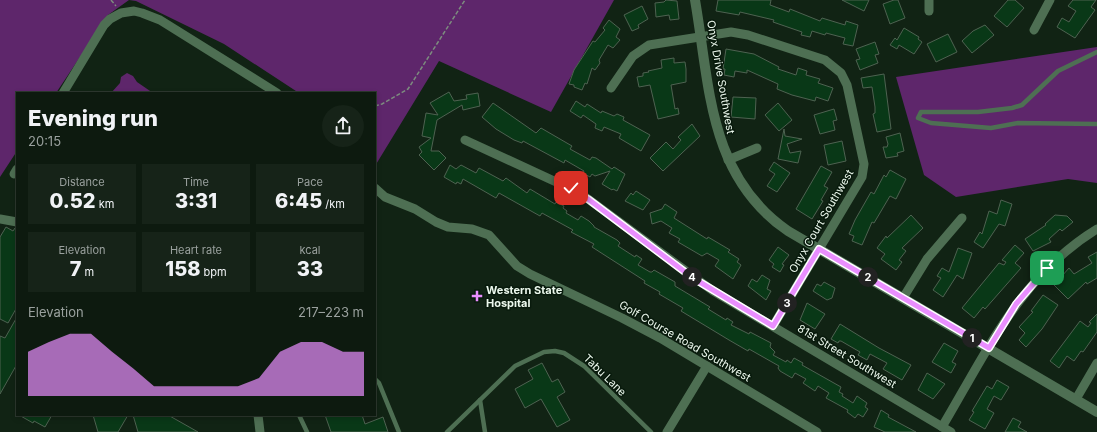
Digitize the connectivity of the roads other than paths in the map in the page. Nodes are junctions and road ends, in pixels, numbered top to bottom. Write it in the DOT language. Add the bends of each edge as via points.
graph roads {
  1 [pos="696,0"];
  2 [pos="929,0"];
  3 [pos="1050,0"];
  4 [pos="929,11"];
  5 [pos="1034,30"];
  6 [pos="701,36"];
  7 [pos="1097,52"];
  8 [pos="611,88"];
  9 [pos="64,92"];
  10 [pos="275,92"];
  11 [pos="1097,124"];
  12 [pos="465,140"];
  13 [pos="756,148"];
  14 [pos="728,160"];
  15 [pos="376,189"];
  16 [pos="962,218"];
  17 [pos="0,219"];
  18 [pos="16,222"];
  19 [pos="1097,229"];
  20 [pos="819,249"];
  21 [pos="903,298"];
  22 [pos="773,326"];
  23 [pos="989,348"];
  24 [pos="1097,363"];
  25 [pos="707,366"];
  26 [pos="376,380"];
  27 [pos="1076,399"];
  28 [pos="480,400"];
  29 [pos="1097,412"];
  30 [pos="258,416"];
  31 [pos="299,416"];
  32 [pos="942,427"];
  33 [pos="260,432"];
  34 [pos="307,432"];
  35 [pos="398,432"];
  36 [pos="447,432"];
  37 [pos="485,432"];
  38 [pos="651,432"];
  39 [pos="667,432"];
  40 [pos="816,432"];
  41 [pos="950,432"];
  1 -- 6 [label="street, Onyx Drive Southwest"];
  2 -- 4 [label="street"];
  3 -- 5 [label="street"];
  6 -- 8 [label="street, Onyx Court Southwest" via="657,43 639,51 628,62"];
  6 -- 14 [label="street, Onyx Drive Southwest" via="715,124"];
  6 -- 20 [label="street, Onyx Court Southwest" via="730,32 748,35 825,60 836,68 845,80 864,171"];
  7 -- 11 [label="lane" via="1058,71 1022,105 978,112 921,112 918,118 931,123 991,128 1018,123"];
  9 -- 10 [label="street" via="104,25 127,11 142,13 160,20"];
  12 -- 22 [label="street, 81st Street Southwest" via="580,193 693,278"];
  13 -- 14 [label="street"];
  14 -- 20 [label="street, Onyx Drive Southwest" via="739,180 763,210 788,231"];
  15 -- 25 [label="street, Golf Course Road Southwest" via="385,197 415,209 448,227 472,229 489,235 517,266 530,274 622,318"];
  16 -- 21 [label="street" via="927,259"];
  17 -- 18 [label="street"];
  19 -- 23 [label="street" via="1070,247 1047,268 1016,304"];
  20 -- 21 [label="street, Onyx Drive Southwest"];
  20 -- 22 [label="street, Onyx Court Southwest"];
  21 -- 23 [label="street, Onyx Drive Southwest"];
  22 -- 32 [label="street, 81st Street Southwest"];
  23 -- 27 [label="street, Onyx Drive Southwest"];
  23 -- 32 [label="street"];
  24 -- 27 [label="street"];
  25 -- 39 [label="street"];
  25 -- 40 [label="street, Golf Course Road Southwest"];
  26 -- 35 [label="lane"];
  27 -- 29 [label="street, Onyx Drive Southwest"];
  28 -- 36 [label="lane, Tabu Lane"];
  28 -- 37 [label="lane"];
  28 -- 38 [label="lane, Tabu Lane" via="515,366 544,352 555,351 564,353 584,366"];
  30 -- 33 [label="street"];
  31 -- 34 [label="lane"];
  32 -- 41 [label="street, 81st Street Southwest"];
}
